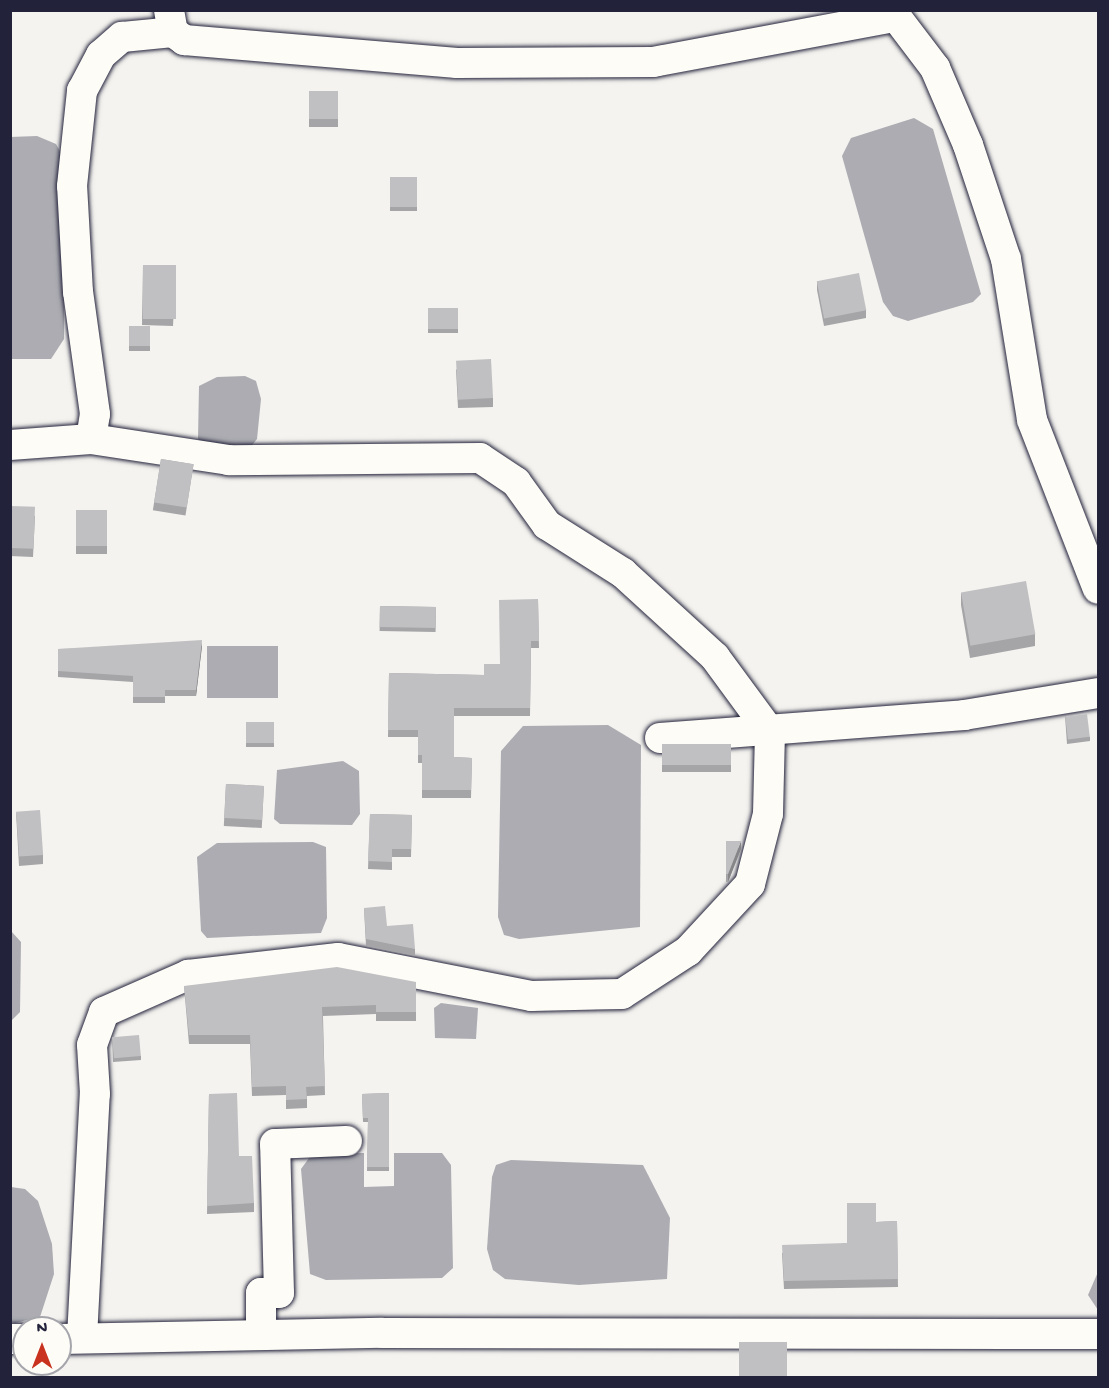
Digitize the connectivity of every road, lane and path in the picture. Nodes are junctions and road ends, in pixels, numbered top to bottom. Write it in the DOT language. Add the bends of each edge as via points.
graph roads {
  1 [pos="892,14"];
  2 [pos="171,21"];
  3 [pos="91,439"];
  4 [pos="10,445"];
  5 [pos="1098,589"];
  6 [pos="1098,693"];
  7 [pos="770,732"];
  8 [pos="660,738"];
  9 [pos="347,1142"];
  10 [pos="72,1328"];
  11 [pos="1098,1334"];
  12 [pos="261,1335"];
  13 [pos="72,1338"];
  1 -- 2 [label="street" via="653,62 457,63 184,40"];
  1 -- 5 [label="street" via="935,68 968,145 1006,259 1032,420"];
  2 -- 3 [label="street" via="122,37 101,56 82,92 72,186 78,292 95,414"];
  3 -- 4 [label="street"];
  3 -- 7 [label="street" via="229,460 480,458 516,482 547,525 623,573 715,657"];
  6 -- 7 [label="street" via="964,715"];
  7 -- 8 [label="street"];
  7 -- 10 [label="street" via="768,814 750,884 688,951 622,993 531,996 338,958 188,975 104,1012 92,1045 95,1094"];
  9 -- 12 [label="street" via="275,1144 279,1293 261,1293"];
  11 -- 12 [label="street"];
  12 -- 13 [label="street"];
}
